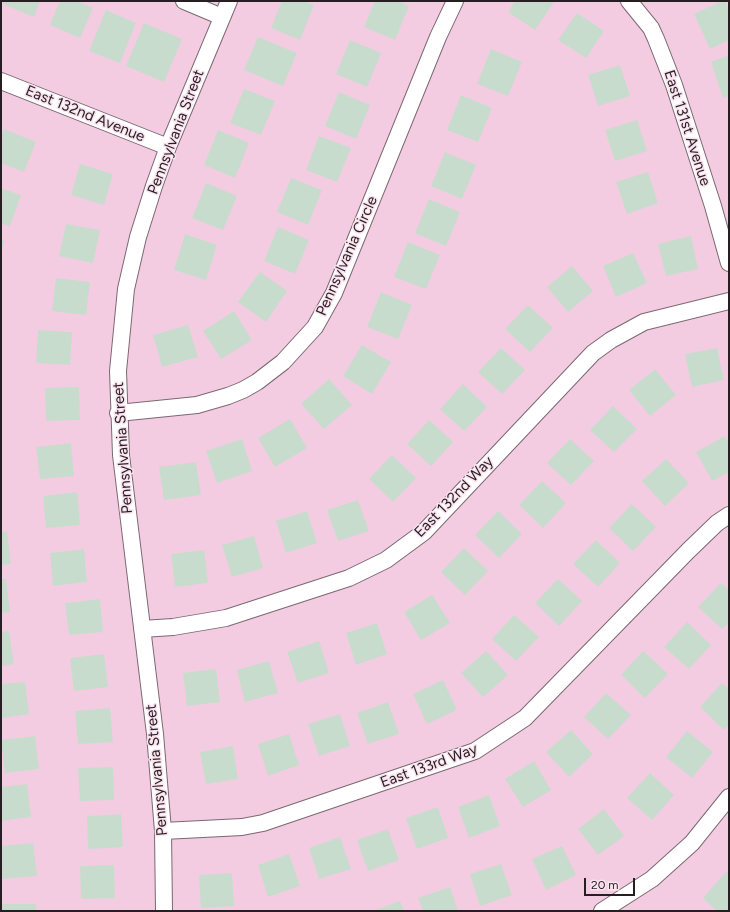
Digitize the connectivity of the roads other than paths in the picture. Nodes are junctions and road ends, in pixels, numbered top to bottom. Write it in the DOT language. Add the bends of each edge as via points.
graph roads {
  1 [pos="184,1"];
  2 [pos="229,1"];
  3 [pos="455,1"];
  4 [pos="629,1"];
  5 [pos="222,17"];
  6 [pos="1,81"];
  7 [pos="168,147"];
  8 [pos="729,263"];
  9 [pos="729,301"];
  10 [pos="118,413"];
  11 [pos="729,515"];
  12 [pos="142,629"];
  13 [pos="729,797"];
  14 [pos="163,831"];
  15 [pos="164,911"];
  16 [pos="602,911"];
  1 -- 5 [label="street"];
  2 -- 5 [label="street, Pennsylvania Street"];
  3 -- 10 [label="street, Pennsylvania Circle" via="334,293 315,327 283,362 243,390 197,405"];
  4 -- 8 [label="street, East 131st Avenue" via="648,23 656,39 679,100"];
  5 -- 7 [label="street, Pennsylvania Street"];
  6 -- 7 [label="street, East 132nd Avenue"];
  7 -- 10 [label="street, Pennsylvania Street" via="138,237 126,289 118,371"];
  9 -- 12 [label="street, East 132nd Way" via="644,322 592,353 424,532 386,560 349,578 226,618 173,627"];
  10 -- 12 [label="street, Pennsylvania Street"];
  11 -- 14 [label="street, East 133rd Way" via="688,551 524,718 475,751 263,823 230,828"];
  12 -- 14 [label="street, Pennsylvania Street" via="155,734"];
  13 -- 16 [label="street" via="692,843 652,879"];
  14 -- 15 [label="street, Pennsylvania Street"];
}
